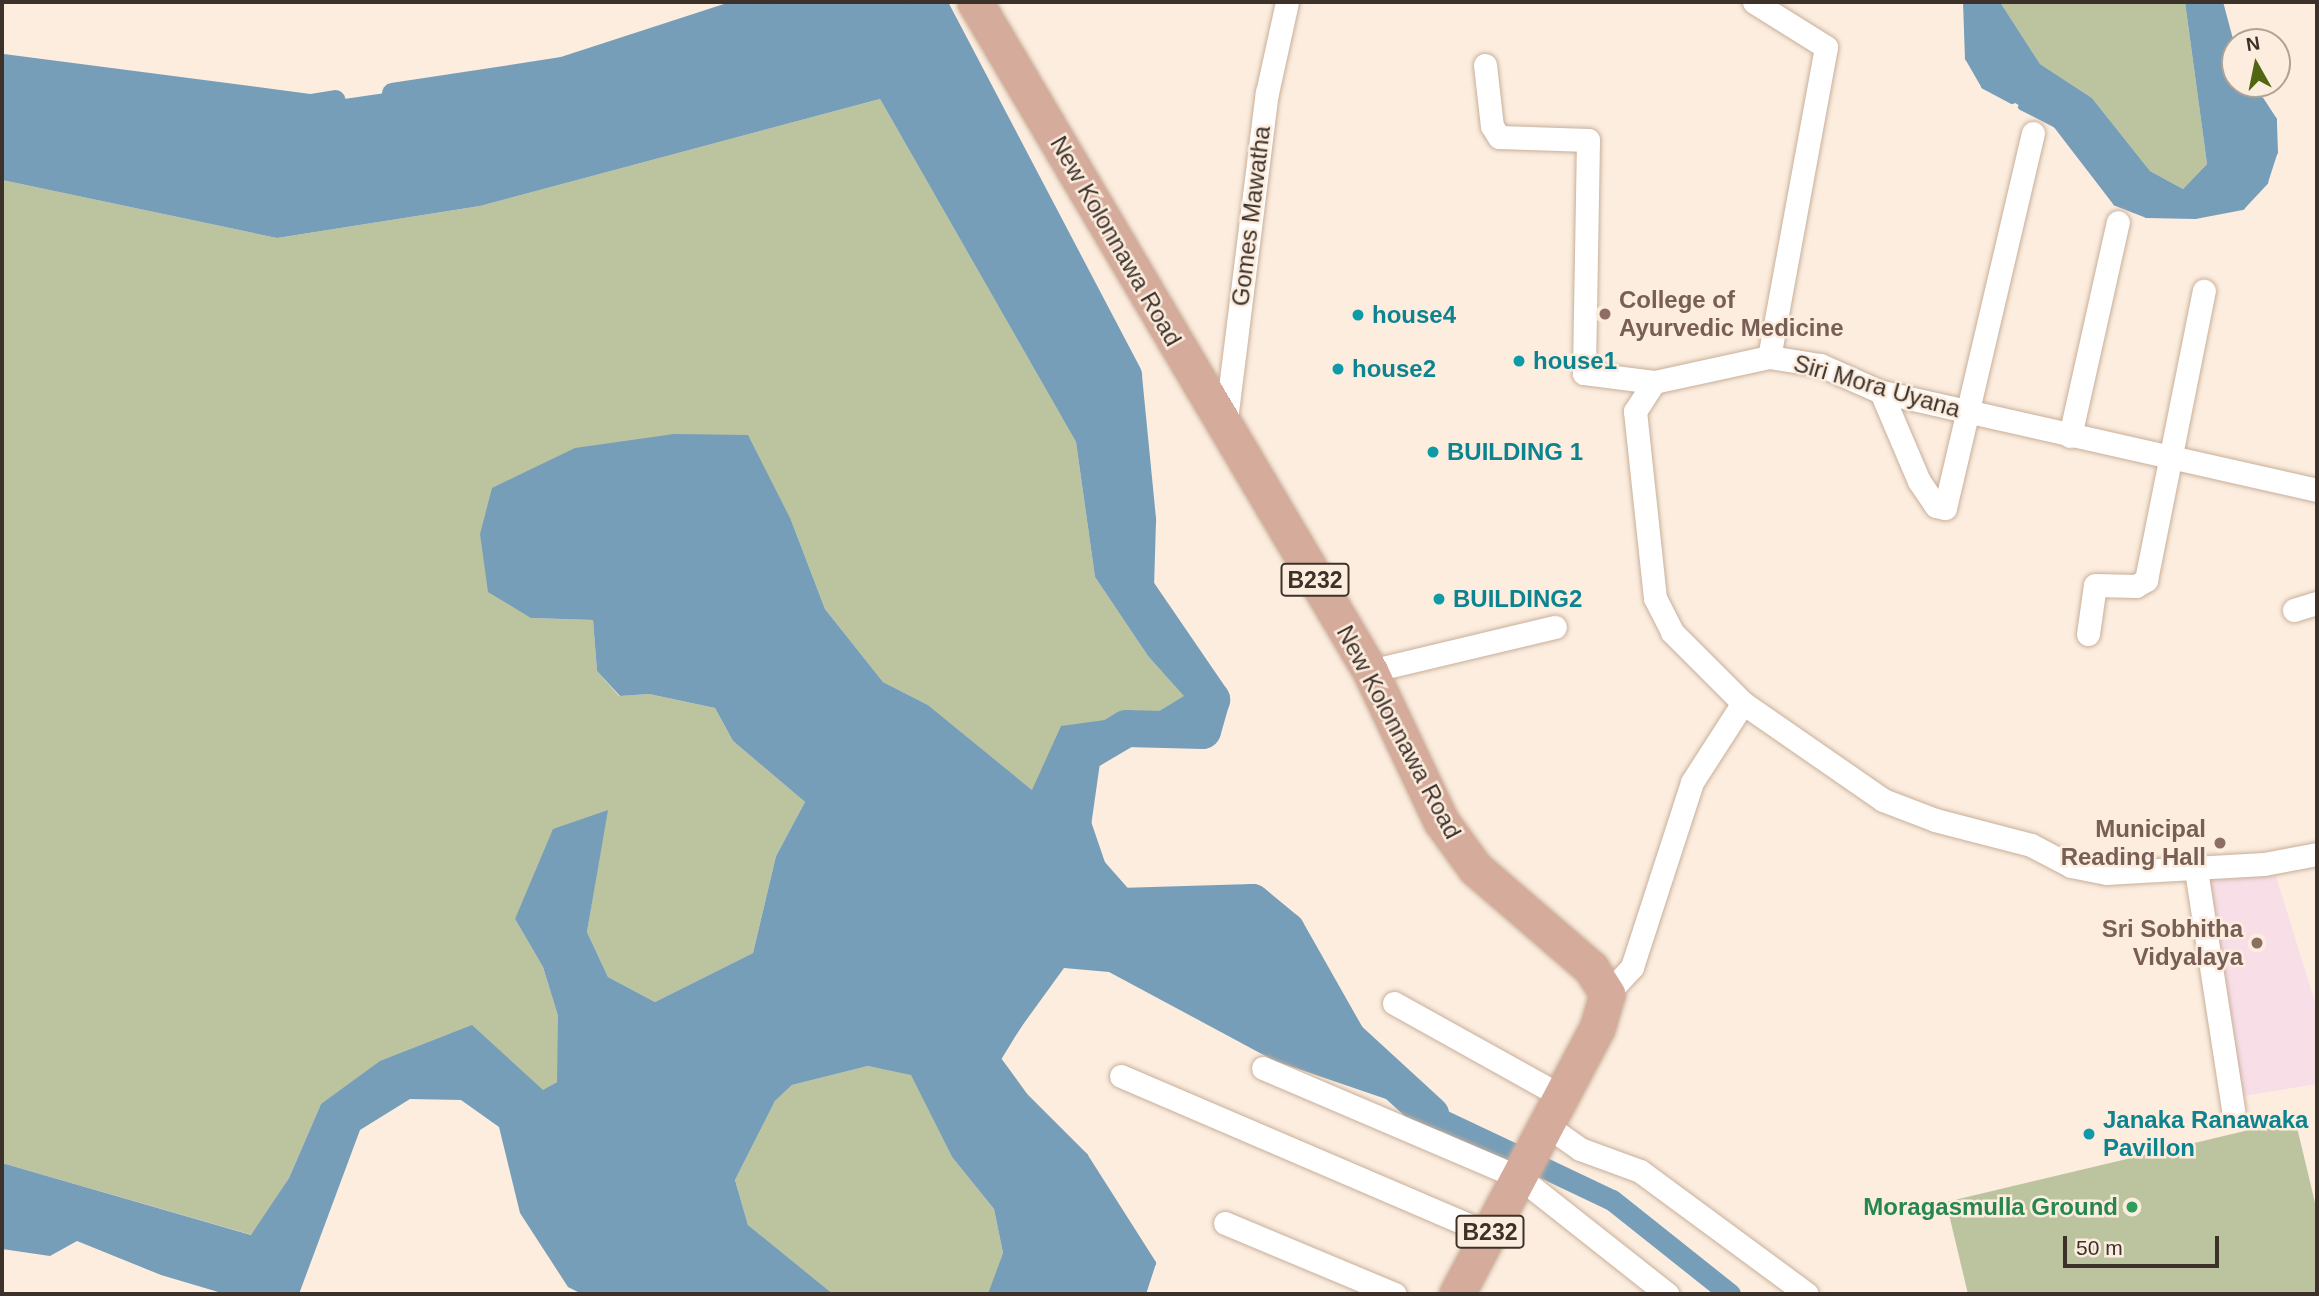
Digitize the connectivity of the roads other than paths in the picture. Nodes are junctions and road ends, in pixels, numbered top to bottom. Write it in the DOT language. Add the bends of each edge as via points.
graph roads {
  1 [pos="1287,2"];
  2 [pos="1754,2"];
  3 [pos="976,3"];
  4 [pos="1485,65"];
  5 [pos="2033,134"];
  6 [pos="2118,222"];
  7 [pos="2204,291"];
  8 [pos="1769,358"];
  9 [pos="1654,382"];
  10 [pos="1881,392"];
  11 [pos="1969,411"];
  12 [pos="1225,432"];
  13 [pos="2070,436"];
  14 [pos="2169,455"];
  15 [pos="2317,490"];
  16 [pos="2317,603"];
  17 [pos="2294,610"];
  18 [pos="1555,627"];
  19 [pos="2088,634"];
  20 [pos="1370,671"];
  21 [pos="1743,703"];
  22 [pos="2317,854"];
  23 [pos="2196,870"];
  24 [pos="1607,994"];
  25 [pos="1394,1003"];
  26 [pos="1263,1068"];
  27 [pos="1121,1076"];
  28 [pos="2234,1110"];
  29 [pos="1550,1118"];
  30 [pos="1521,1173"];
  31 [pos="1225,1223"];
  32 [pos="1489,1234"];
  33 [pos="1644,1286"];
  34 [pos="1395,1294"];
  35 [pos="1457,1294"];
  36 [pos="1667,1294"];
  37 [pos="1807,1294"];
  1 -- 12 [label="street, Gomes Mawatha" via="1267,93"];
  2 -- 8 [label="street" via="1826,47"];
  3 -- 12 [label="main road, New Kolonnawa Road / B232"];
  4 -- 9 [label="street, Siri Mora Uyana" via="1492,126 1499,137 1588,140 1584,373"];
  5 -- 11 [label="street"];
  6 -- 13 [label="street"];
  7 -- 14 [label="street"];
  8 -- 9 [label="street, Siri Mora Uyana"];
  8 -- 10 [label="street, Siri Mora Uyana" via="1820,365"];
  9 -- 21 [label="street" via="1635,411 1655,598 1672,632"];
  10 -- 11 [label="street, Siri Mora Uyana"];
  10 -- 11 [label="street" via="1919,481 1936,506 1945,508"];
  11 -- 13 [label="street, Siri Mora Uyana"];
  12 -- 20 [label="main road, New Kolonnawa Road / B232"];
  13 -- 14 [label="street, Siri Mora Uyana"];
  14 -- 15 [label="street, Siri Mora Uyana"];
  14 -- 19 [label="street" via="2146,580 2136,586 2095,585"];
  16 -- 17 [label="street"];
  18 -- 20 [label="street"];
  20 -- 24 [label="main road, New Kolonnawa Road / B232" via="1441,821 1475,868 1591,968"];
  21 -- 23 [label="street" via="1884,800 1935,820 2031,845 2083,869 2105,873"];
  21 -- 24 [label="street" via="1692,782 1632,967"];
  22 -- 23 [label="street"];
  23 -- 28 [label="street"];
  24 -- 29 [label="main road, B232" via="1597,1028"];
  25 -- 29 [label="street"];
  26 -- 30 [label="street"];
  27 -- 32 [label="street"];
  29 -- 30 [label="main road, B232"];
  29 -- 37 [label="street" via="1580,1149 1640,1171"];
  30 -- 32 [label="main road, B232"];
  30 -- 33 [label="street"];
  31 -- 34 [label="street"];
  32 -- 35 [label="main road, B232"];
  33 -- 36 [label="street"];
}
